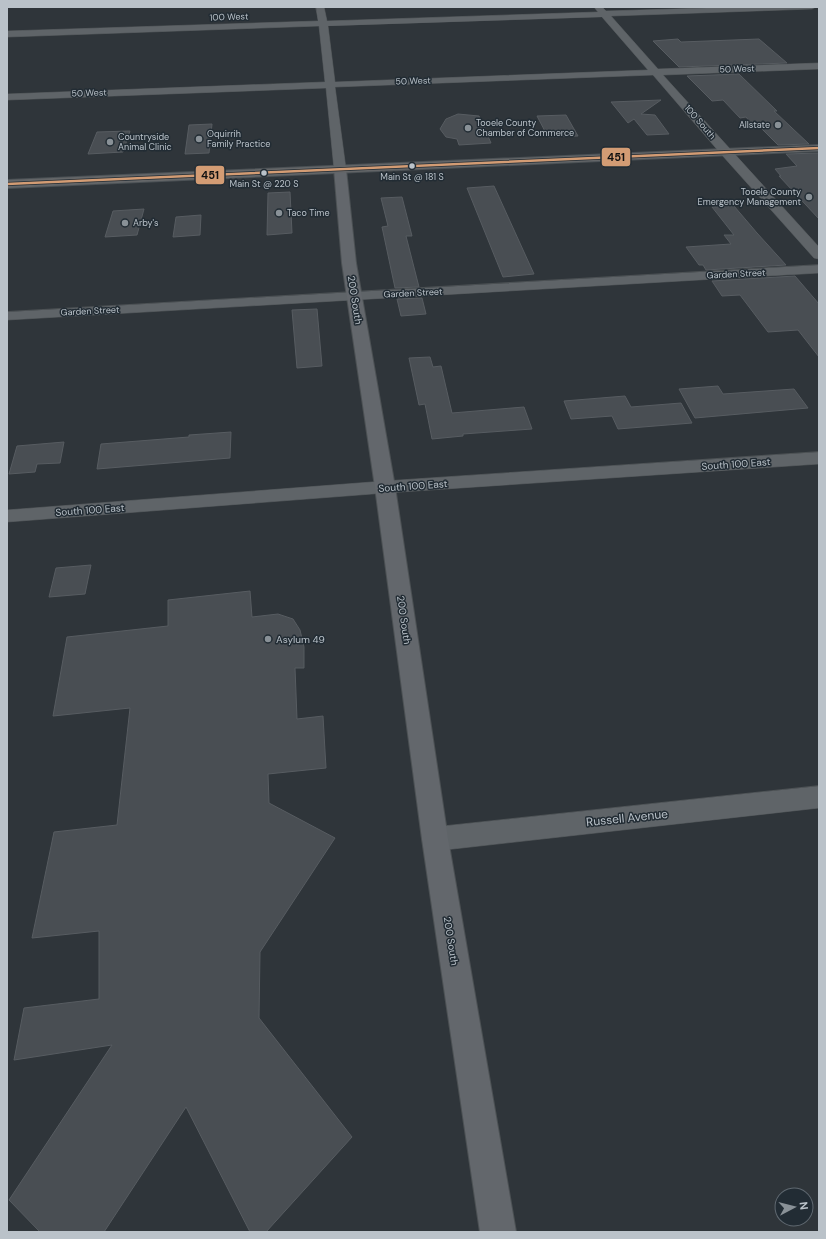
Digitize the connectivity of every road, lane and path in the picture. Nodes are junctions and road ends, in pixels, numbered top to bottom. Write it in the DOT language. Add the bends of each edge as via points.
graph roads {
  1 [pos="320,7"];
  2 [pos="812,7"];
  3 [pos="601,11"];
  4 [pos="323,23"];
  5 [pos="7,34"];
  6 [pos="819,66"];
  7 [pos="656,72"];
  8 [pos="329,84"];
  9 [pos="7,97"];
  10 [pos="819,148"];
  11 [pos="725,152"];
  12 [pos="340,169"];
  13 [pos="7,184"];
  14 [pos="819,255"];
  15 [pos="819,269"];
  16 [pos="355,297"];
  17 [pos="7,316"];
  18 [pos="819,458"];
  19 [pos="385,487"];
  20 [pos="7,516"];
  21 [pos="819,797"];
  22 [pos="435,839"];
  23 [pos="498,1232"];
  1 -- 4 [label="street, 200 South"];
  2 -- 3 [label="street, 100 West"];
  3 -- 4 [label="street, 100 West"];
  3 -- 7 [label="street, 100 South"];
  4 -- 5 [label="street, 100 West"];
  4 -- 8 [label="street, 200 South"];
  6 -- 7 [label="street, 50 West"];
  7 -- 8 [label="street, 50 West"];
  7 -- 11 [label="street, 100 South"];
  8 -- 9 [label="street, 50 West"];
  8 -- 12 [label="street, 200 South"];
  10 -- 11 [label="highway"];
  11 -- 12 [label="highway"];
  11 -- 14 [label="street, 100 South"];
  12 -- 13 [label="highway"];
  12 -- 16 [label="street, 200 South"];
  15 -- 16 [label="street, Garden Street"];
  16 -- 17 [label="street, Garden Street"];
  16 -- 19 [label="street, 200 South"];
  18 -- 19 [label="street, South 100 East"];
  19 -- 20 [label="street, South 100 East"];
  19 -- 22 [label="street, 200 South"];
  21 -- 22 [label="street, Russell Avenue"];
  22 -- 23 [label="street, 200 South"];
}
